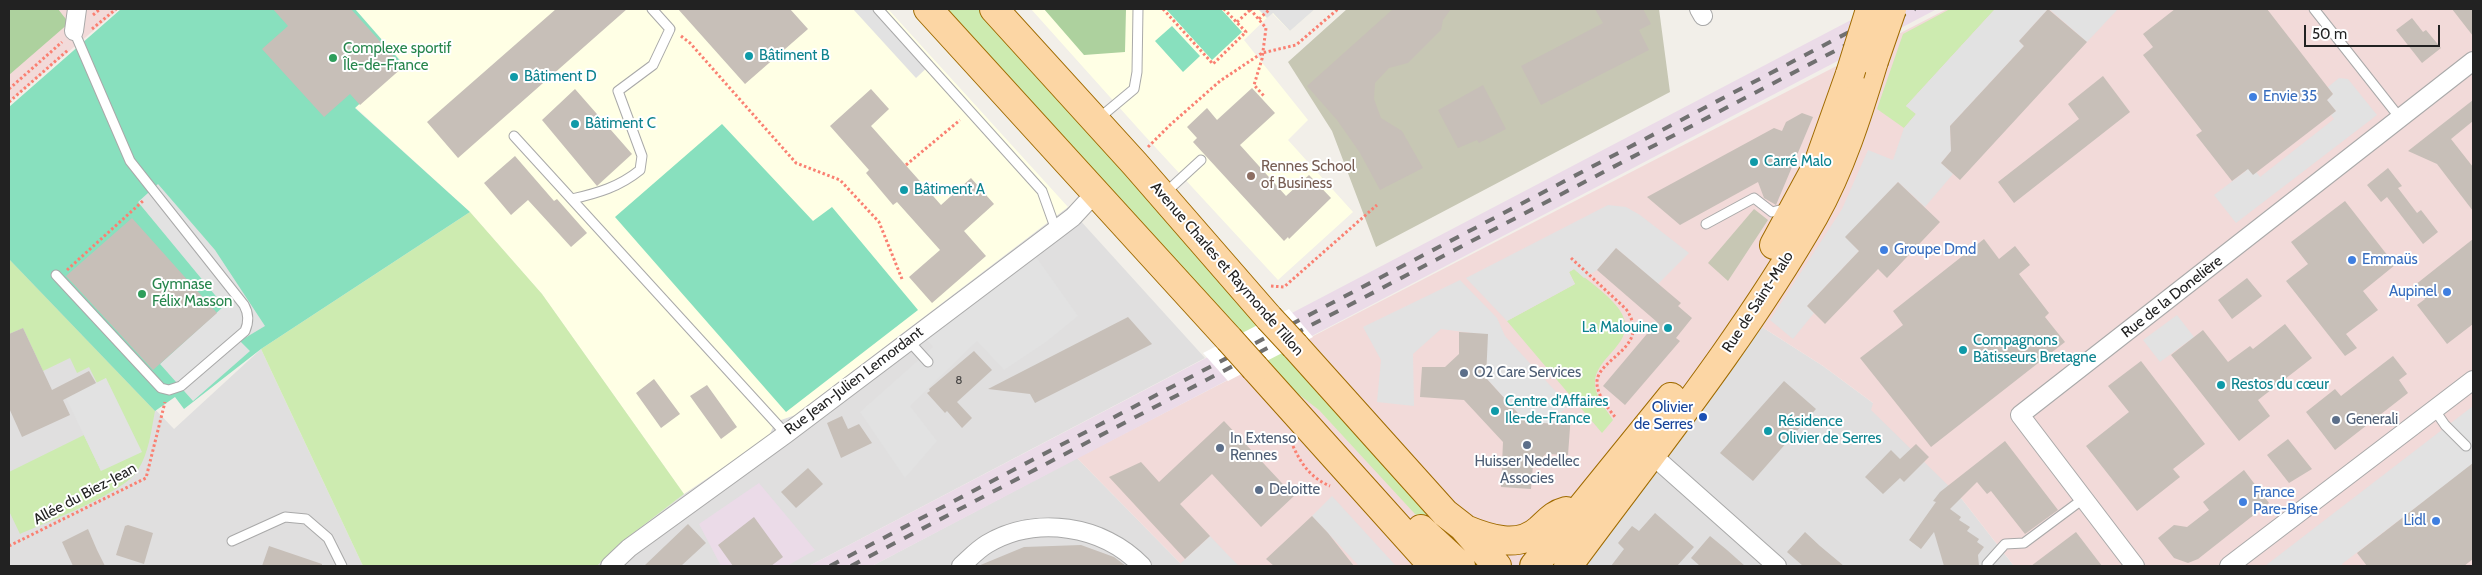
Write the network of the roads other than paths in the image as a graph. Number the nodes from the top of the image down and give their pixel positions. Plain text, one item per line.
1 (77, 9) edge
2 (652, 9) edge
3 (878, 9) edge
4 (928, 9) edge
5 (994, 9) edge
6 (1138, 9) edge
7 (2314, 9) edge
8 (1876, 10) edge
9 (76, 36) joint
10 (2473, 61) edge
11 (2400, 118) junction
12 (1096, 121) junction
13 (514, 136) dead end
14 (1201, 160) dead end
15 (1096, 192) junction
16 (1162, 196) junction
17 (572, 199) junction
18 (1806, 211) junction
19 (1706, 224) dead end
20 (1056, 230) junction
21 (1772, 266) junction
22 (57, 276) road end
23 (913, 336) junction
24 (928, 362) dead end
25 (2473, 380) edge
26 (2434, 410) junction
27 (786, 434) junction
28 (2466, 446) dead end
29 (1651, 454) junction
30 (1347, 471) junction
31 (2083, 499) junction
32 (1579, 508) junction
33 (1463, 528) junction
34 (232, 541) dead end
35 (1987, 564) dead end
36 (342, 566) edge
37 (610, 566) edge
38 (961, 566) edge
39 (1142, 566) edge
40 (1433, 566) edge
41 (1461, 566) edge
42 (1497, 566) edge
43 (1534, 566) edge
44 (1568, 566) edge
45 (1778, 566) edge
46 (2135, 566) edge
47 (2229, 566) edge

1 - 9 street
2 - 17 lane
3 - 20 lane
4 - 15 main road
5 - 12 main road, Avenue Charles et Raymonde Tillon
6 - 12 lane
7 - 11 lane
8 - 18 main road, Rue de Saint-Malo, bridge
8 - 18 main road, Rue de Saint-Malo, bridge
9 - 22 lane
10 - 11 street, Rue de la Donelière
11 - 31 street, Rue de la Donelière
12 - 16 main road, Avenue Charles et Raymonde Tillon
13 - 17 lane
14 - 16 lane
15 - 20 street, Rue Jean-Julien Lemordant
15 - 30 main road, bridge
16 - 33 main road, Avenue Charles et Raymonde Tillon, bridge
17 - 27 lane
18 - 19 lane
18 - 21 main road, Rue de Saint-Malo
20 - 23 street, Rue Jean-Julien Lemordant
21 - 29 main road, Rue de Saint-Malo
21 - 32 main road, Rue de Saint-Malo
23 - 24 lane
23 - 27 street, Rue Jean-Julien Lemordant
25 - 26 street
26 - 28 lane
26 - 47 street
27 - 37 street, Rue Jean-Julien Lemordant
29 - 44 main road, Rue de Saint-Malo
29 - 45 street
30 - 40 main road
30 - 41 main road
31 - 35 lane
31 - 46 street, Rue de la Donelière
32 - 33 main road, Avenue Charles et Raymonde Tillon
32 - 43 main road, Rue de Saint-Malo
33 - 42 main road, Avenue Charles et Raymonde Tillon
34 - 36 lane
38 - 39 street

